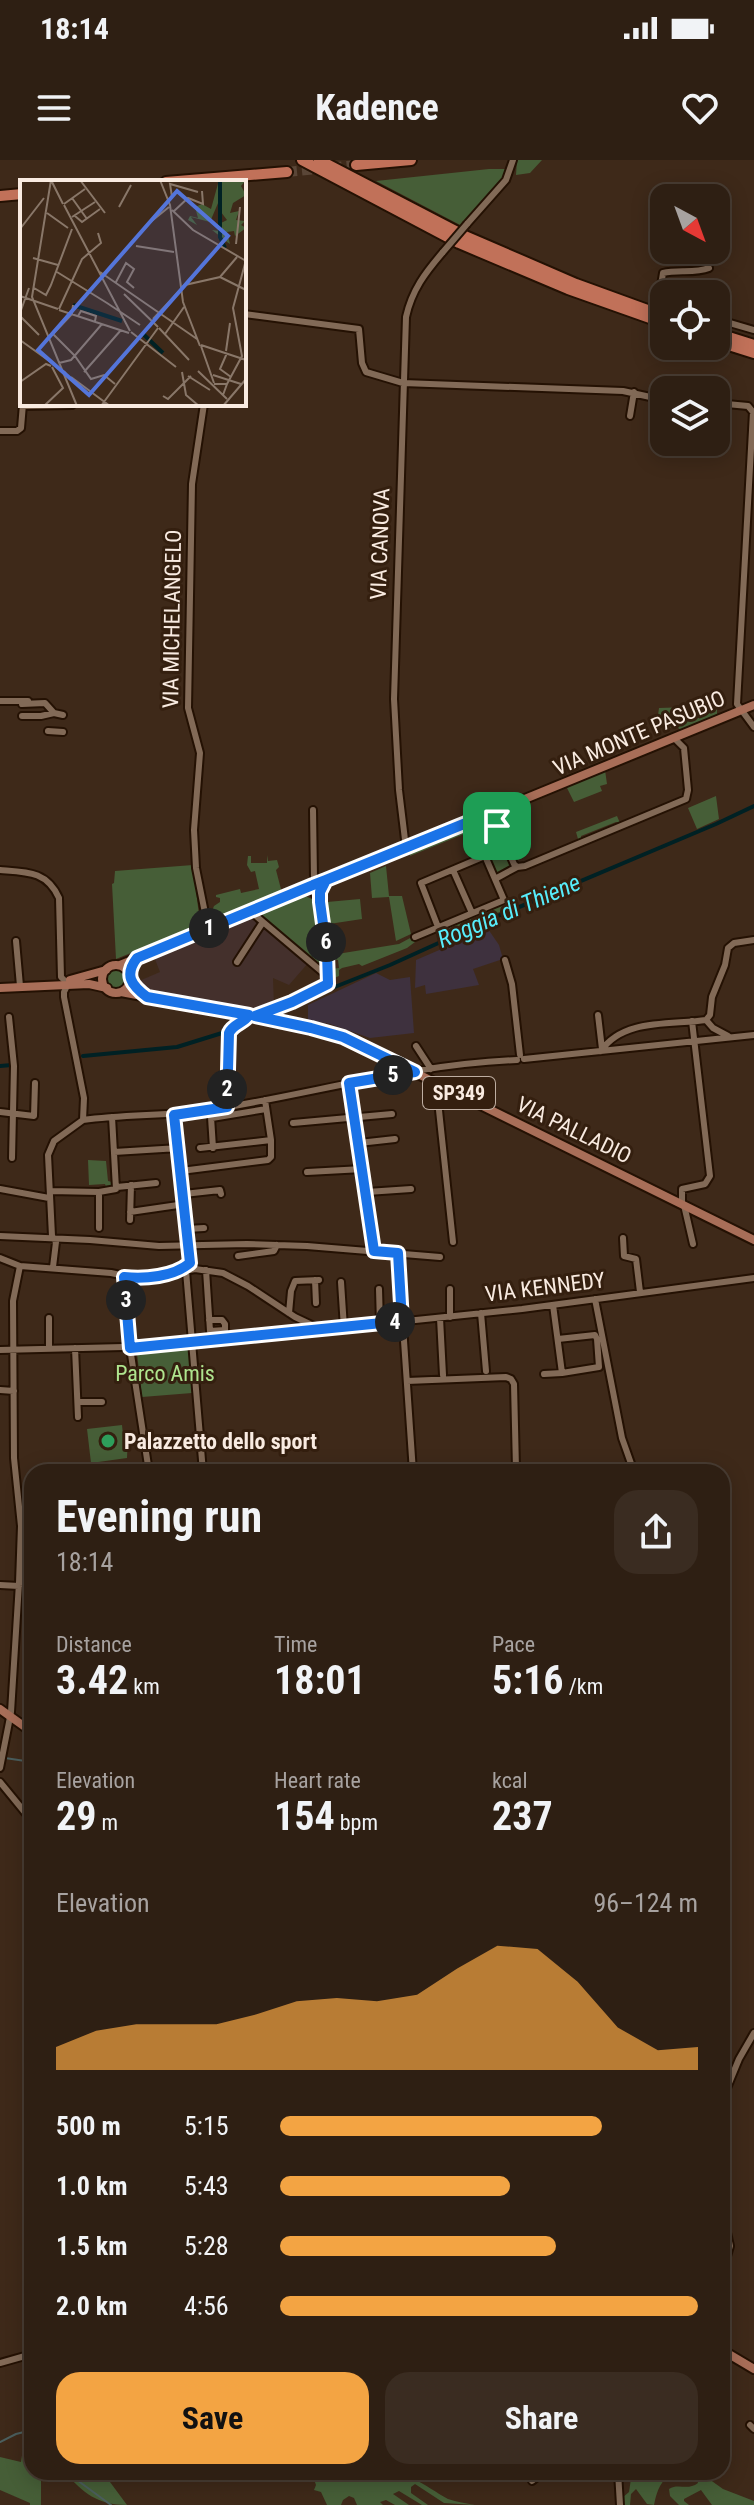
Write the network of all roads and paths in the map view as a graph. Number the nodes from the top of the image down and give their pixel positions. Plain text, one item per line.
1 (302, 160) edge
2 (319, 160) edge
3 (411, 160) edge
4 (513, 160) edge
5 (356, 165) dead end
6 (287, 172) tunnel mouth
7 (190, 180) edge
8 (20, 194) edge
9 (0, 196) edge
10 (709, 268) dead end
11 (662, 280) edge
12 (650, 311) edge
13 (246, 314) edge
14 (650, 318) edge
15 (730, 323) edge
16 (754, 330) edge
17 (730, 337) edge
18 (730, 345) edge
19 (754, 345) edge
20 (754, 353) edge
21 (403, 383) junction
22 (634, 392) junction
23 (650, 396) edge
24 (730, 404) edge
25 (23, 406) edge
26 (204, 406) edge
27 (630, 416) dead end
28 (0, 431) edge
29 (0, 701) edge
30 (32, 702) junction
31 (22, 704) dead end
32 (754, 705) edge
33 (740, 710) junction
34 (54, 713) junction
35 (63, 715) dead end
36 (22, 716) dead end
37 (754, 727) edge
38 (48, 731) dead end
39 (63, 732) dead end
40 (689, 733) junction
41 (675, 739) junction
42 (684, 748) junction
43 (313, 810) dead end
44 (498, 810) junction
45 (486, 815) junction
46 (495, 827) junction
47 (406, 848) junction
48 (485, 856) junction
49 (517, 867) junction
50 (0, 870) edge
51 (453, 870) junction
52 (495, 879) junction
53 (317, 894) junction
54 (250, 911) junction
55 (472, 913) junction
56 (263, 922) junction
57 (438, 927) junction
58 (208, 928) junction
59 (415, 937) dead end
60 (754, 940) edge
61 (16, 941) dead end
62 (137, 958) junction
63 (505, 960) dead end
64 (237, 962) dead end
65 (120, 965) junction
66 (106, 970) junction
67 (327, 976) junction
68 (130, 978) junction
69 (90, 979) junction
70 (65, 984) junction
71 (20, 986) junction
72 (0, 988) edge
73 (107, 988) junction
74 (121, 992) junction
75 (147, 997) junction
76 (598, 1015) dead end
77 (252, 1016) junction
78 (9, 1017) dead end
79 (706, 1020) junction
80 (692, 1021) junction
81 (754, 1035) edge
82 (730, 1037) junction
83 (11, 1039) junction
84 (0, 1040) edge
85 (693, 1042) junction
86 (416, 1046) dead end
87 (602, 1050) junction
88 (520, 1058) junction
89 (431, 1069) junction
90 (415, 1072) junction
91 (436, 1082) junction
92 (35, 1083) dead end
93 (349, 1083) junction
94 (265, 1100) junction
95 (227, 1107) junction
96 (266, 1109) junction
97 (0, 1112) edge
98 (12, 1112) junction
99 (211, 1114) junction
100 (392, 1114) dead end
101 (174, 1115) junction
102 (112, 1117) junction
103 (355, 1118) junction
104 (83, 1120) junction
105 (293, 1123) dead end
106 (395, 1139) dead end
107 (271, 1140) junction
108 (359, 1143) junction
109 (179, 1148) junction
110 (200, 1148) dead end
111 (213, 1148) junction
112 (114, 1152) junction
113 (12, 1158) dead end
114 (363, 1169) junction
115 (181, 1171) junction
116 (307, 1172) dead end
117 (156, 1183) dead end
118 (131, 1185) junction
119 (117, 1187) junction
120 (0, 1189) edge
121 (411, 1189) dead end
122 (99, 1192) junction
123 (367, 1192) junction
124 (50, 1194) junction
125 (184, 1194) junction
126 (221, 1194) dead end
127 (185, 1204) junction
128 (683, 1204) junction
129 (99, 1228) dead end
130 (204, 1228) dead end
131 (187, 1229) junction
132 (0, 1236) edge
133 (623, 1238) dead end
134 (54, 1239) junction
135 (754, 1240) edge
136 (453, 1242) dead end
137 (693, 1244) dead end
138 (277, 1245) junction
139 (188, 1246) junction
140 (374, 1251) junction
141 (398, 1253) junction
142 (238, 1256) dead end
143 (440, 1257) dead end
144 (0, 1258) edge
145 (20, 1266) junction
146 (192, 1266) junction
147 (53, 1267) junction
148 (206, 1270) junction
149 (177, 1271) junction
150 (186, 1271) junction
151 (124, 1277) junction
152 (754, 1278) edge
153 (341, 1282) dead end
154 (379, 1289) dead end
155 (450, 1289) dead end
156 (640, 1292) junction
157 (595, 1299) junction
158 (316, 1303) dead end
159 (553, 1305) junction
160 (481, 1313) junction
161 (292, 1315) junction
162 (450, 1317) junction
163 (49, 1318) dead end
164 (440, 1318) junction
165 (209, 1320) junction
166 (402, 1321) junction
167 (380, 1324) junction
168 (313, 1328) junction
169 (342, 1328) junction
170 (302, 1329) junction
171 (225, 1330) junction
172 (225, 1339) junction
173 (558, 1339) junction
174 (191, 1343) junction
175 (14, 1348) junction
176 (49, 1348) junction
177 (75, 1348) junction
178 (130, 1348) junction
179 (0, 1350) edge
180 (486, 1371) dead end
181 (562, 1373) junction
182 (544, 1374) dead end
183 (443, 1375) dead end
184 (407, 1381) junction
185 (0, 1390) edge
186 (14, 1391) junction
187 (78, 1402) junction
188 (102, 1402) dead end
189 (78, 1417) dead end
190 (148, 1464) edge
191 (202, 1464) edge
192 (412, 1464) edge
193 (515, 1464) edge
194 (631, 1464) edge
195 (24, 1584) edge
196 (0, 1585) edge
197 (19, 1585) junction
198 (0, 1709) edge
199 (9, 1717) junction
200 (24, 1727) edge
201 (0, 1768) edge
202 (0, 1782) edge
203 (24, 1811) edge
204 (754, 2033) edge
205 (730, 2081) edge
206 (730, 2355) edge
207 (24, 2356) edge
208 (0, 2363) edge
209 (754, 2369) edge
210 (618, 2480) edge
211 (620, 2505) edge

1 - 14 highway
2 - 12 highway
3 - 5 highway
4 - 21 street, VIA CANOVA, bridge
6 - 7 highway
8 - 9 highway
10 - 11 street
13 - 21 street
15 - 16 street
17 - 19 highway
18 - 20 highway
21 - 22 street
21 - 47 street, VIA CANOVA
22 - 23 street
22 - 27 street
24 - 33 street
25 - 28 street
26 - 58 street, VIA MICHELANGELO
29 - 30 street
30 - 31 street
30 - 34 street
32 - 33 main road, VIA MONTE PASUBIO
33 - 37 street
33 - 40 main road, VIA MONTE PASUBIO
34 - 35 street
34 - 36 street
38 - 39 street
40 - 41 main road, VIA MONTE PASUBIO
40 - 42 street
41 - 42 street
41 - 44 main road, VIA MONTE PASUBIO
42 - 49 street
43 - 53 street
44 - 45 main road, VIA MONTE PASUBIO
44 - 46 street
45 - 46 street
45 - 47 main road, VIA MONTE PASUBIO
46 - 48 street
46 - 49 street
47 - 53 main road, VIA MONTE PASUBIO
48 - 51 street
48 - 52 street
49 - 52 street
50 - 70 street
51 - 55 street
51 - 57 street
52 - 55 street
53 - 54 main road, VIA MONTE PASUBIO
53 - 67 street
54 - 56 street
54 - 58 main road, VIA MONTE PASUBIO
55 - 57 street
56 - 64 street
56 - 67 street
57 - 59 street
58 - 62 main road, VIA MONTE PASUBIO
60 - 79 street
61 - 71 street
62 - 65 main road, VIA MONTE PASUBIO
62 - 68 main road
63 - 88 street
65 - 66 main road
65 - 68 main road
66 - 69 main road
66 - 73 main road
67 - 77 street
68 - 74 main road
68 - 75 main road
69 - 70 main road
69 - 73 main road, SP349
70 - 71 main road
70 - 104 street
71 - 72 main road
73 - 74 main road, SP349
74 - 75 main road, SP349
75 - 77 main road, VIA PALLADIO / SP349
76 - 87 street
77 - 90 main road, VIA PALLADIO / SP349
77 - 95 street
78 - 83 street
79 - 80 street
79 - 82 street
80 - 85 street
80 - 87 street
81 - 82 street
82 - 85 street
83 - 84 street
83 - 98 street
85 - 87 street
85 - 128 street
86 - 89 street
87 - 88 street
88 - 89 street
89 - 90 street
90 - 91 main road, VIA PALLADIO / SP349
90 - 93 street
91 - 128 main road, VIA PALLADIO / SP349
91 - 136 street
92 - 98 street
93 - 94 street
93 - 103 street
94 - 95 street
94 - 96 street
95 - 99 street
96 - 99 street
96 - 107 street
97 - 98 street
98 - 113 street
99 - 101 street
99 - 111 street
100 - 103 street
101 - 102 street
101 - 109 street
102 - 104 street
102 - 112 street
103 - 105 street
103 - 108 street
104 - 124 street
106 - 108 street
107 - 111 street
107 - 115 street
108 - 114 street
109 - 112 street
109 - 115 street
110 - 111 street
112 - 119 street
114 - 116 street
114 - 123 street
115 - 125 street
117 - 118 street
118 - 119 street
118 - 127 street
119 - 122 street
120 - 124 street
121 - 123 street
122 - 124 street
122 - 129 street
123 - 140 street
124 - 134 street
125 - 126 street
125 - 127 street
127 - 131 street
128 - 135 main road, VIA PALLADIO / SP349
128 - 137 street
130 - 131 street
131 - 139 street
132 - 134 street
133 - 156 street
134 - 139 street
134 - 147 street
138 - 139 street
138 - 140 street
138 - 142 street
139 - 146 street
140 - 141 street
141 - 143 street
141 - 166 street
144 - 145 street
145 - 147 street
145 - 175 street
146 - 148 street
146 - 149 street
146 - 150 street
147 - 151 street
148 - 161 street
148 - 165 street
149 - 150 street
149 - 151 street
150 - 174 street
151 - 178 street
152 - 156 street, VIA KENNEDY
153 - 169 street
154 - 167 street
155 - 162 street
156 - 157 street, VIA KENNEDY
157 - 159 street, VIA KENNEDY
157 - 194 street
158 - 161 street
159 - 160 street, VIA KENNEDY
159 - 173 street
160 - 162 street, VIA KENNEDY
160 - 180 street
161 - 168 street
161 - 170 street
162 - 164 street, VIA KENNEDY
163 - 176 street
164 - 166 street, VIA KENNEDY
164 - 183 street
165 - 171 street
165 - 171 street
166 - 167 street, VIA KENNEDY
166 - 184 street
167 - 169 street, VIA KENNEDY
168 - 169 street, VIA KENNEDY
168 - 170 street, VIA KENNEDY
170 - 172 street, VIA KENNEDY
171 - 172 street
172 - 174 street, VIA KENNEDY
173 - 181 street
173 - 181 street
174 - 178 street, VIA KENNEDY
174 - 191 street
175 - 176 street, VIA KENNEDY
175 - 179 street, VIA KENNEDY
175 - 186 street
176 - 177 street, VIA KENNEDY
177 - 178 street, VIA KENNEDY
177 - 187 street
178 - 190 street
181 - 182 street
184 - 192 street
184 - 193 street
185 - 186 street
186 - 197 street
187 - 188 street
187 - 189 street
195 - 197 street
196 - 197 street
197 - 199 street
198 - 199 main road
199 - 200 main road
199 - 201 street
202 - 203 street
204 - 205 street
206 - 209 main road
207 - 208 street
210 - 211 street

